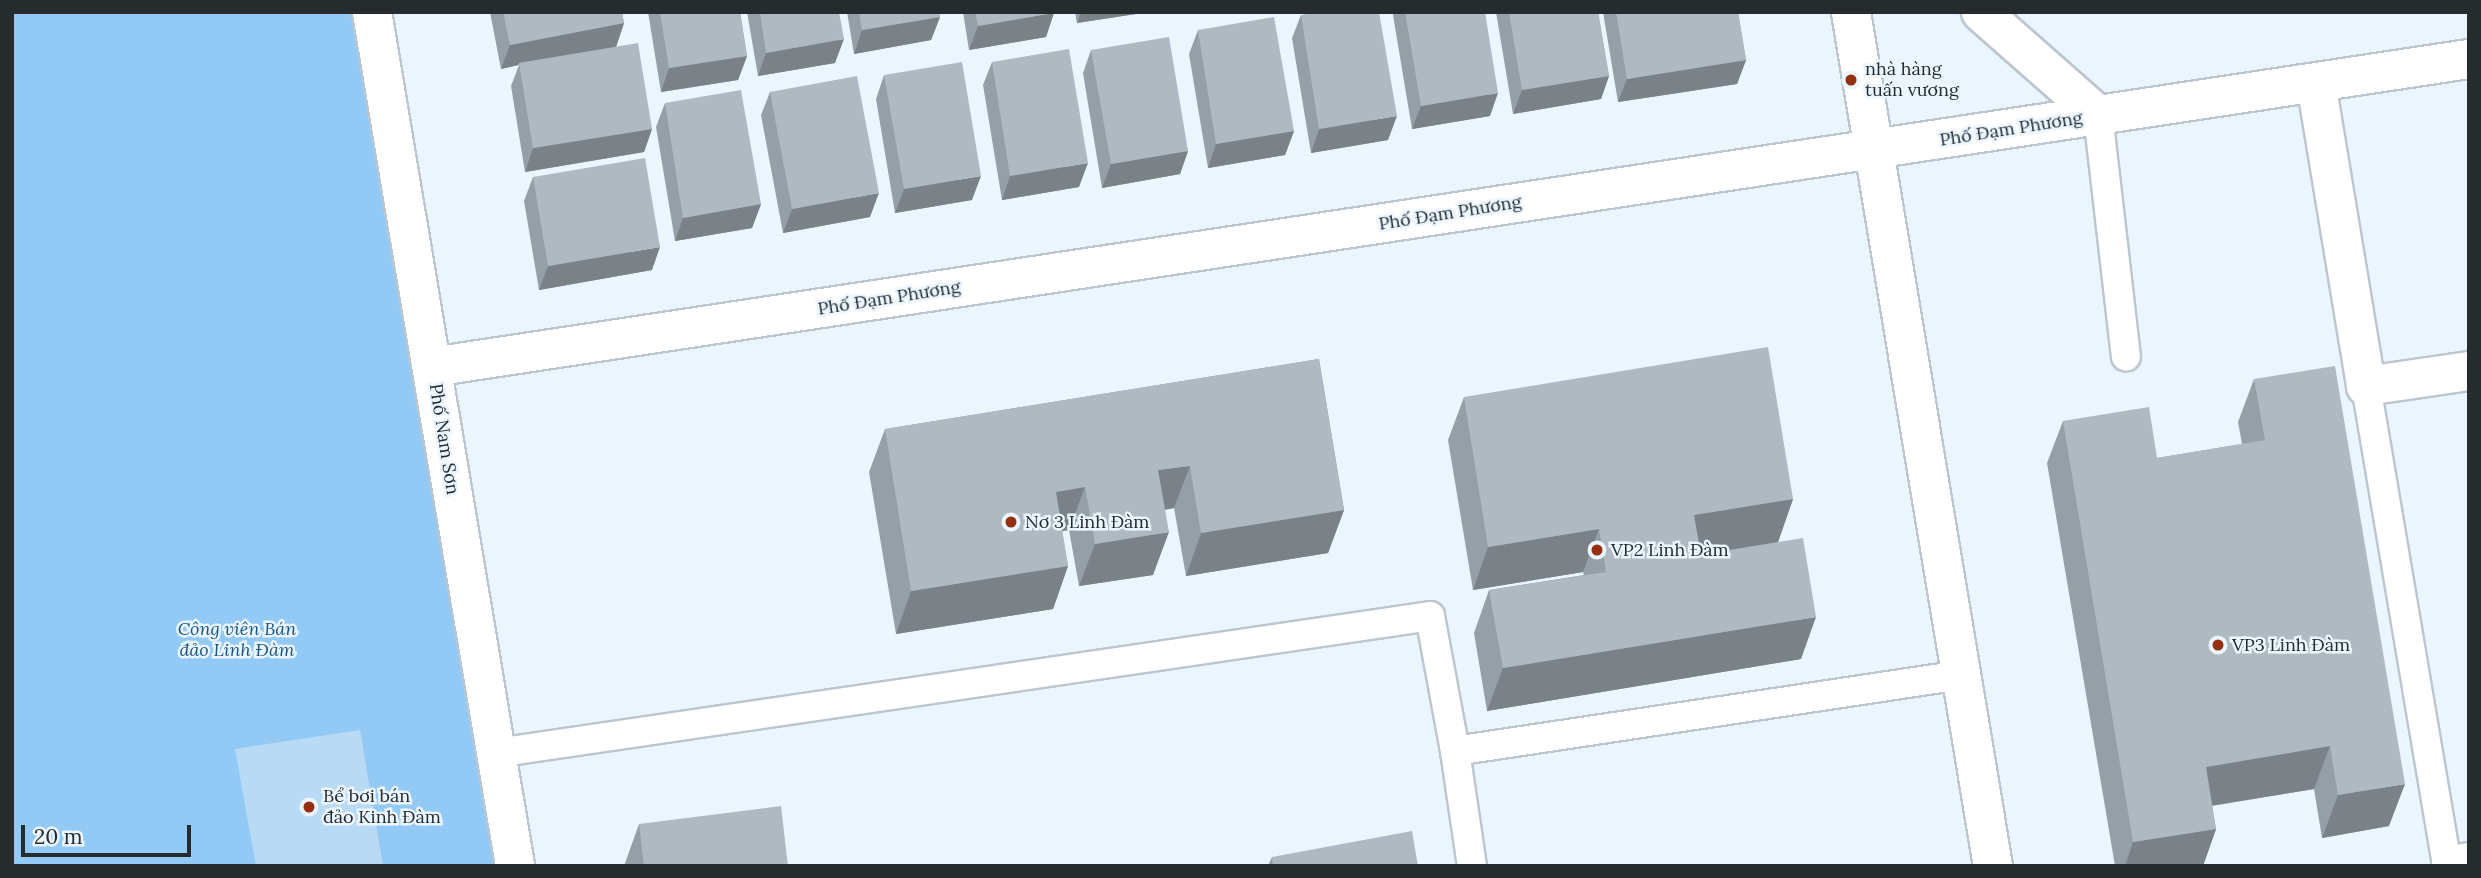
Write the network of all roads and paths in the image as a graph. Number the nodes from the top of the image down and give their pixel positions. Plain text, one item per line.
1 (372, 12) edge
2 (1851, 12) edge
3 (1981, 12) edge
4 (2469, 60) edge
5 (2316, 83) junction
6 (2098, 115) junction
7 (1874, 149) junction
8 (2126, 356) dead end
9 (432, 367) junction
10 (2469, 371) edge
11 (2366, 386) junction
12 (1961, 675) junction
13 (1455, 751) junction
14 (496, 753) junction
15 (2469, 857) edge
16 (514, 866) edge
17 (1472, 866) edge
18 (1993, 866) edge

1 - 9 street, Phố Nam Sơn
2 - 7 street
3 - 6 street
4 - 5 street, Phố Đạm Phương
5 - 6 street, Phố Đạm Phương
5 - 11 street
6 - 7 street, Phố Đạm Phương
6 - 8 lane
7 - 9 street, Phố Đạm Phương
7 - 12 street
9 - 14 street, Phố Nam Sơn
10 - 11 street
11 - 15 lane
12 - 13 lane
12 - 18 street
13 - 14 lane
13 - 17 lane
14 - 16 street, Phố Nam Sơn

